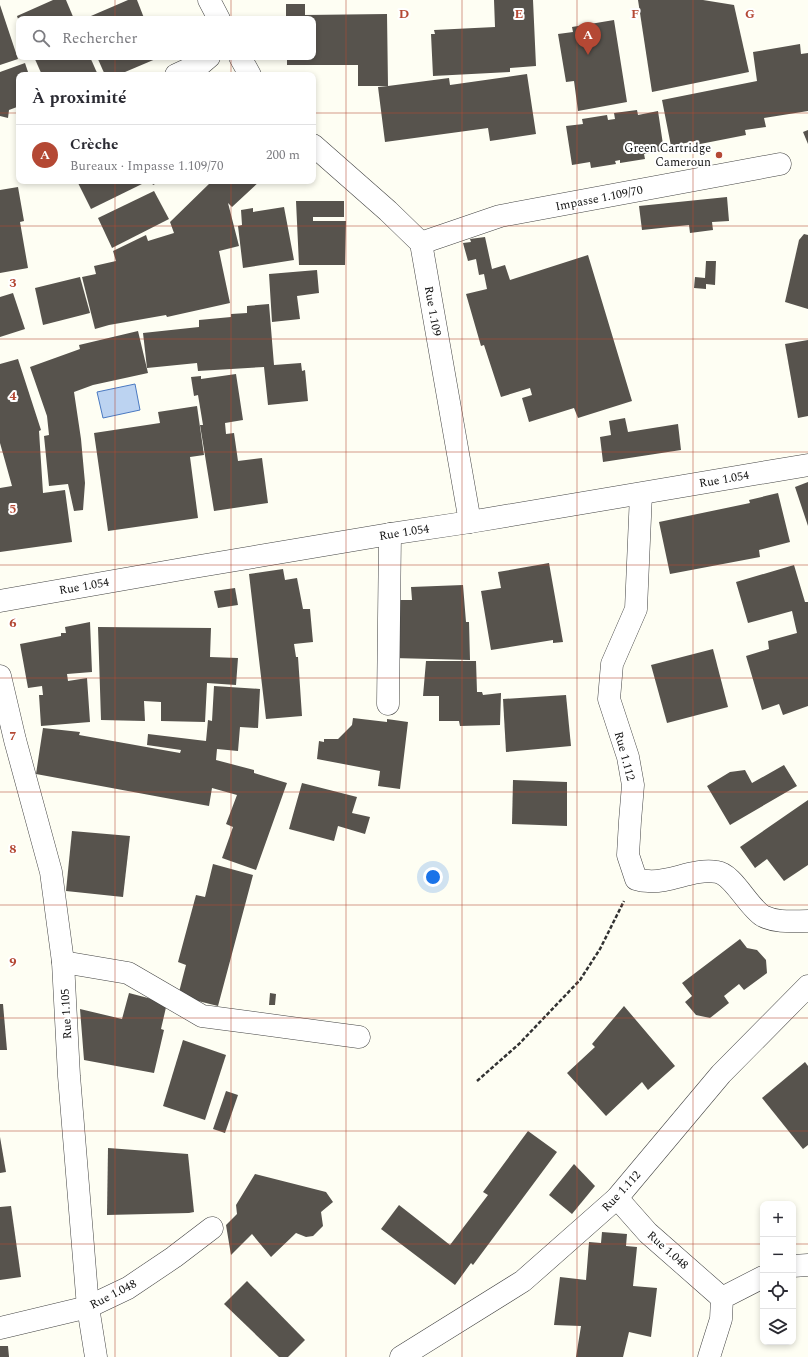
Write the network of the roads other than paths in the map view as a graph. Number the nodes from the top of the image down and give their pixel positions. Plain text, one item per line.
1 (209, 0) edge
2 (217, 16) edge
3 (206, 60) edge
4 (242, 60) edge
5 (182, 72) edge
6 (248, 72) edge
7 (316, 148) edge
8 (780, 164) dead end
9 (421, 243) junction
10 (808, 465) edge
11 (641, 494) junction
12 (470, 522) junction
13 (390, 534) junction
14 (0, 601) edge
15 (0, 676) edge
16 (388, 704) dead end
17 (808, 921) edge
18 (63, 962) junction
19 (808, 986) edge
20 (359, 1037) dead end
21 (617, 1198) junction
22 (212, 1228) dead end
23 (808, 1265) edge
24 (796, 1266) edge
25 (760, 1279) edge
26 (722, 1298) junction
27 (88, 1307) junction
28 (0, 1328) edge
29 (96, 1357) edge
30 (401, 1357) edge
31 (709, 1357) edge

1 - 2 street
3 - 5 street
4 - 6 street
7 - 9 street
8 - 9 street, Impasse 1.109/70
9 - 12 street, Rue 1.109
10 - 11 street, Rue 1.054
11 - 12 street, Rue 1.054
11 - 17 street, Rue 1.112
12 - 13 street, Rue 1.054
13 - 14 street, Rue 1.054
13 - 16 street
15 - 18 street, Rue 1.105
18 - 20 street
18 - 27 street, Rue 1.105
19 - 21 street, Rue 1.112
21 - 26 street, Rue 1.048
21 - 30 street, Rue 1.112
22 - 27 street, Rue 1.048
23 - 24 street
25 - 26 street
26 - 31 street
27 - 28 street, Rue 1.048
27 - 29 street, Rue 1.105

